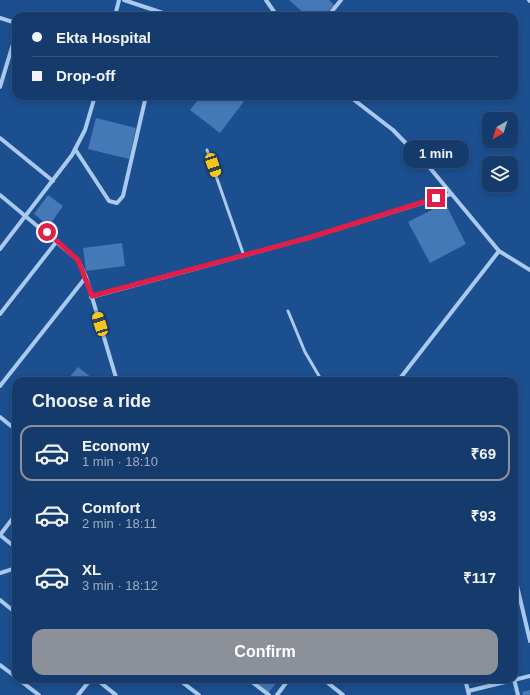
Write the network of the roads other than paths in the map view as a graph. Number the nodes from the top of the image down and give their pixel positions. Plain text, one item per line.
1 (119, 0) edge
2 (124, 0) edge
3 (266, 0) edge
4 (341, 0) edge
5 (116, 12) edge
6 (160, 12) edge
7 (274, 12) edge
8 (331, 12) edge
9 (0, 18) edge
10 (12, 22) edge
11 (12, 47) edge
12 (0, 87) edge
13 (94, 100) edge
14 (145, 100) edge
15 (354, 100) edge
16 (0, 138) edge
17 (75, 149) junction
18 (207, 150) dead end
19 (53, 181) junction
20 (450, 194) junction
21 (0, 195) edge
22 (26, 215) junction
23 (57, 241) junction
24 (0, 249) edge
25 (499, 251) junction
26 (244, 256) junction
27 (530, 270) edge
28 (86, 277) junction
29 (92, 296) junction
30 (288, 311) dead end
31 (0, 314) edge
32 (116, 377) edge
33 (320, 377) edge
34 (401, 377) edge
35 (0, 386) edge
36 (0, 416) edge
37 (12, 426) edge
38 (12, 519) edge
39 (0, 535) edge
40 (12, 545) edge
41 (12, 569) edge
42 (0, 573) edge
43 (518, 590) edge
44 (0, 600) edge
45 (12, 610) edge
46 (530, 641) edge
47 (0, 665) edge
48 (12, 674) edge
49 (530, 676) edge
50 (518, 679) edge
51 (23, 683) edge
52 (88, 683) edge
53 (101, 683) edge
54 (183, 683) edge
55 (253, 683) edge
56 (286, 683) edge
57 (328, 683) edge
58 (466, 683) edge
59 (503, 683) edge
60 (515, 683) edge
61 (468, 693) edge
62 (39, 695) edge
63 (78, 695) edge
64 (116, 695) edge
65 (199, 695) edge
66 (268, 695) edge
67 (277, 695) edge
68 (343, 695) edge
69 (518, 695) edge

1 - 5 street
2 - 6 street
3 - 7 street
4 - 8 street
9 - 10 street
11 - 12 street
13 - 17 street
14 - 17 street
15 - 20 street
16 - 19 street
17 - 19 street
18 - 26 lane
19 - 22 street
20 - 25 street
20 - 26 street
21 - 22 street
22 - 23 street
22 - 24 street
23 - 28 street
23 - 31 street
25 - 27 street
25 - 34 street
26 - 29 street
28 - 29 street
28 - 35 street
29 - 32 street
30 - 33 lane
36 - 37 street
38 - 39 street
39 - 40 street
41 - 42 street
43 - 46 street
44 - 45 street
47 - 48 street
49 - 50 street
51 - 62 street
52 - 63 street
53 - 64 street
54 - 65 street
55 - 66 street
56 - 67 street
57 - 68 street
58 - 61 street
59 - 61 street
60 - 69 street

